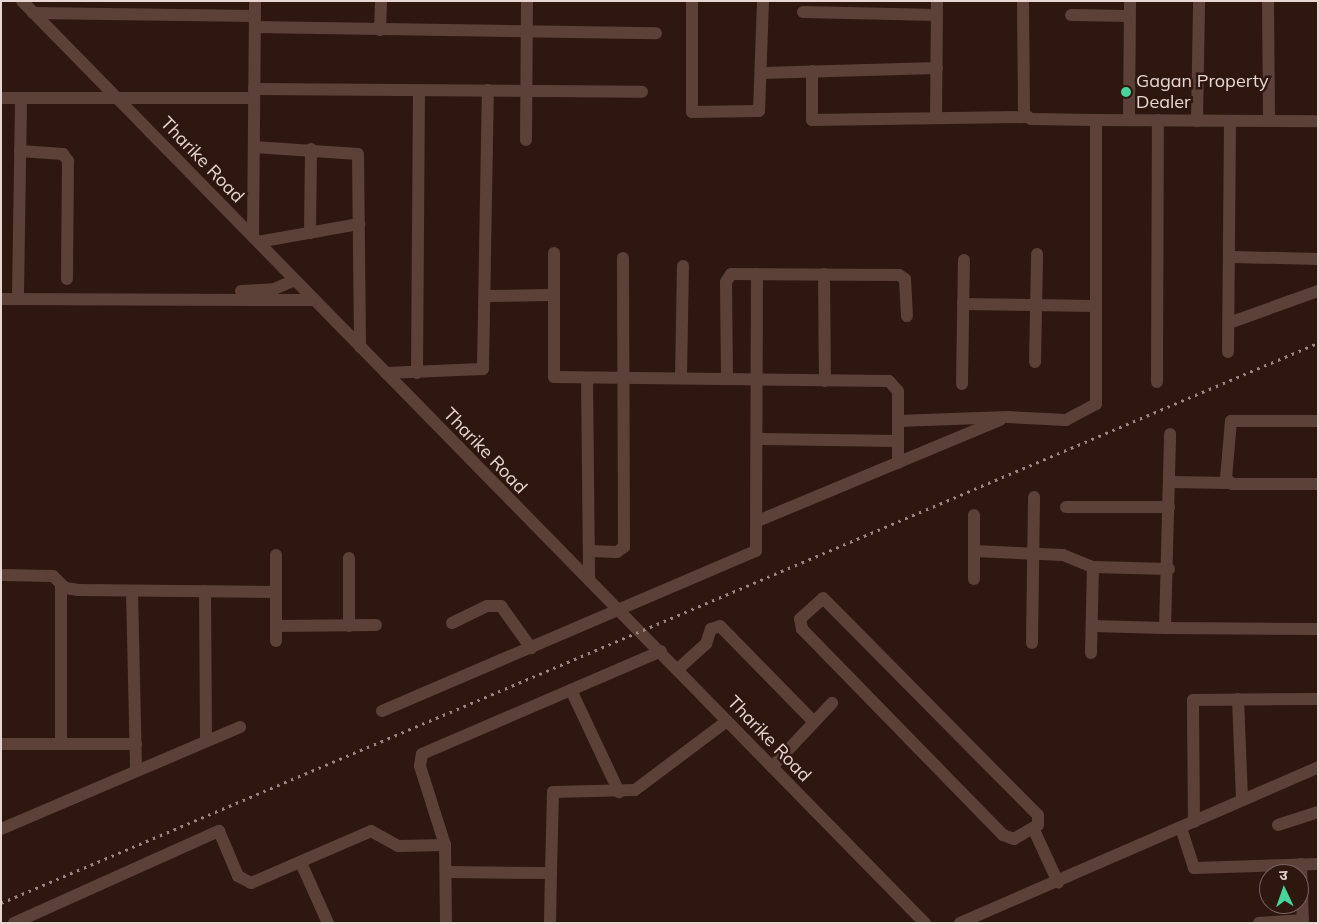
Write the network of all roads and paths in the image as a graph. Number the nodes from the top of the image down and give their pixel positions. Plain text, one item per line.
1 (22, 1) edge
2 (255, 1) edge
3 (381, 1) edge
4 (527, 1) edge
5 (692, 1) edge
6 (763, 1) edge
7 (937, 1) edge
8 (1023, 1) edge
9 (1130, 1) edge
10 (1199, 1) edge
11 (1268, 1) edge
12 (803, 12) dead end
13 (33, 13) junction
14 (937, 15) junction
15 (1071, 15) dead end
16 (1129, 16) junction
17 (255, 22) junction
18 (380, 30) junction
19 (527, 30) junction
20 (656, 33) dead end
21 (937, 68) junction
22 (812, 71) junction
23 (762, 73) junction
24 (488, 90) junction
25 (527, 90) junction
26 (419, 92) junction
27 (642, 92) dead end
28 (254, 93) junction
29 (1, 98) edge
30 (21, 98) junction
31 (118, 98) junction
32 (1026, 117) junction
33 (936, 118) junction
34 (1096, 120) junction
35 (1129, 120) junction
36 (1158, 120) junction
37 (1197, 121) junction
38 (1230, 121) junction
39 (1269, 121) junction
40 (1318, 121) edge
41 (526, 140) dead end
42 (254, 148) junction
43 (311, 149) junction
44 (20, 151) junction
45 (359, 224) junction
46 (310, 233) junction
47 (255, 240) junction
48 (554, 253) dead end
49 (1038, 254) dead end
50 (623, 258) dead end
51 (1232, 258) junction
52 (1318, 259) edge
53 (964, 260) dead end
54 (683, 266) dead end
55 (757, 274) junction
56 (824, 274) junction
57 (67, 279) dead end
58 (293, 281) junction
59 (1318, 290) edge
60 (1, 292) edge
61 (18, 293) junction
62 (487, 296) junction
63 (552, 296) junction
64 (1, 299) edge
65 (311, 300) junction
66 (963, 304) junction
67 (1037, 305) junction
68 (1096, 306) junction
69 (908, 316) dead end
70 (1229, 322) junction
71 (360, 346) junction
72 (1228, 352) dead end
73 (1035, 362) dead end
74 (386, 373) junction
75 (417, 373) junction
76 (626, 377) junction
77 (681, 378) junction
78 (587, 379) junction
79 (727, 379) junction
80 (758, 379) junction
81 (825, 381) junction
82 (1157, 382) dead end
83 (962, 384) dead end
84 (1008, 417) junction
85 (898, 421) junction
86 (1318, 421) edge
87 (1170, 434) dead end
88 (759, 440) junction
89 (898, 441) junction
90 (898, 463) junction
91 (1170, 482) junction
92 (1228, 483) junction
93 (1318, 484) edge
94 (1034, 497) dead end
95 (1066, 507) dead end
96 (1169, 507) junction
97 (974, 515) dead end
98 (760, 520) junction
99 (589, 551) junction
100 (974, 551) junction
101 (1033, 552) junction
102 (276, 555) dead end
103 (348, 558) dead end
104 (1093, 567) junction
105 (1168, 569) junction
106 (1, 574) edge
107 (974, 579) dead end
108 (588, 580) junction
109 (61, 585) junction
110 (132, 591) junction
111 (205, 591) junction
112 (276, 592) junction
113 (619, 611) junction
114 (452, 623) dead end
115 (376, 625) dead end
116 (276, 626) junction
117 (349, 626) junction
118 (1092, 626) junction
119 (1165, 628) junction
120 (1318, 629) edge
121 (276, 641) dead end
122 (1032, 643) dead end
123 (532, 648) junction
124 (661, 651) junction
125 (1091, 653) dead end
126 (678, 669) junction
127 (571, 690) junction
128 (1318, 698) edge
129 (1238, 699) junction
130 (832, 703) dead end
131 (382, 711) dead end
132 (727, 720) junction
133 (814, 722) junction
134 (240, 727) dead end
135 (206, 741) junction
136 (1, 744) edge
137 (61, 744) junction
138 (136, 744) junction
139 (772, 767) junction
140 (1318, 767) edge
141 (136, 771) junction
142 (619, 792) junction
143 (1242, 799) junction
144 (1318, 812) edge
145 (1194, 822) junction
146 (1278, 825) dead end
147 (1033, 828) junction
148 (1181, 828) junction
149 (1, 829) edge
150 (445, 844) junction
151 (300, 863) junction
152 (1259, 866) edge
153 (447, 872) junction
154 (551, 873) junction
155 (1058, 882) junction
156 (1303, 921) edge
157 (14, 923) edge
158 (328, 923) edge
159 (446, 923) edge
160 (550, 923) edge
161 (925, 923) edge
162 (960, 923) edge
163 (1259, 923) edge

1 - 13 street, Tharike Road
2 - 17 street
3 - 18 street
4 - 19 street
5 - 23 street
6 - 23 street
7 - 14 street
8 - 32 street
9 - 16 street
10 - 37 street
11 - 39 street
12 - 14 street
13 - 17 street
13 - 31 street, Tharike Road
14 - 21 street
15 - 16 street
16 - 35 street
17 - 18 street
17 - 28 street
18 - 19 street
19 - 20 street
19 - 25 street
21 - 22 street
21 - 33 street
22 - 23 street
22 - 33 street
24 - 25 street
24 - 26 street
24 - 62 street
25 - 27 street
25 - 41 street
26 - 28 street
26 - 75 street
28 - 31 street
28 - 42 street
29 - 30 street
30 - 31 street
30 - 44 street
31 - 47 street, Tharike Road
32 - 33 street
32 - 34 street
34 - 35 street
34 - 68 street
35 - 36 street
36 - 37 street
36 - 82 street
37 - 38 street
38 - 39 street
38 - 51 street
39 - 40 street
42 - 43 street
42 - 47 street
43 - 45 street
43 - 46 street
44 - 57 street
44 - 61 street
45 - 46 street
45 - 71 street
46 - 47 street
47 - 58 street, Tharike Road
48 - 63 street
49 - 67 street
50 - 76 street
51 - 52 street
51 - 70 street
53 - 66 street
54 - 77 street
55 - 56 street
55 - 79 street
55 - 80 street
56 - 69 street
56 - 81 street
58 - 61 street
58 - 65 street, Tharike Road
59 - 70 street
60 - 61 street
62 - 63 street
62 - 75 street
63 - 78 street
64 - 65 street
65 - 71 street, Tharike Road
66 - 67 street
66 - 83 street
67 - 68 street
67 - 73 street
68 - 84 street
70 - 72 street
71 - 74 street, Tharike Road
74 - 75 street
74 - 108 street, Tharike Road
76 - 77 street
76 - 78 street
76 - 99 street
77 - 79 street
78 - 99 street
79 - 80 street
80 - 81 street
80 - 88 street
81 - 85 street
84 - 85 street
84 - 90 street
85 - 89 street
86 - 92 street
87 - 91 street
88 - 89 street
88 - 98 street
89 - 90 street
90 - 98 street
91 - 92 street
91 - 96 street
92 - 93 street
94 - 101 street
95 - 96 street
96 - 105 street
97 - 100 street
98 - 113 street
99 - 108 street
100 - 101 street
100 - 107 street
101 - 104 street
101 - 122 street
102 - 112 street
103 - 117 street
104 - 105 street
104 - 118 street
105 - 119 street
106 - 109 street
108 - 113 street, Tharike Road
109 - 110 street
109 - 137 street
110 - 111 street
110 - 138 street
111 - 112 street
111 - 135 street
112 - 116 street
113 - 123 street
113 - 124 street, Tharike Road
114 - 123 street
115 - 117 street
116 - 117 street
116 - 121 street
118 - 119 street
118 - 125 street
119 - 120 street
123 - 131 street
124 - 126 street, Tharike Road
124 - 127 street
126 - 132 street, Tharike Road
126 - 133 street
127 - 142 street
127 - 150 street
128 - 129 street
129 - 143 street
129 - 145 street
130 - 133 street
132 - 139 street, Tharike Road
132 - 142 street
133 - 139 street
134 - 135 street
135 - 141 street
136 - 137 street
137 - 138 street
138 - 141 street
139 - 161 street, Tharike Road
140 - 143 street
141 - 149 street
142 - 154 street
143 - 145 street
144 - 146 street
145 - 148 street
147 - 147 street
147 - 155 street
148 - 152 street
148 - 155 street
150 - 151 street
150 - 153 street
151 - 157 street
151 - 158 street
153 - 154 street
153 - 159 street
154 - 160 street
155 - 162 street
156 - 163 street

